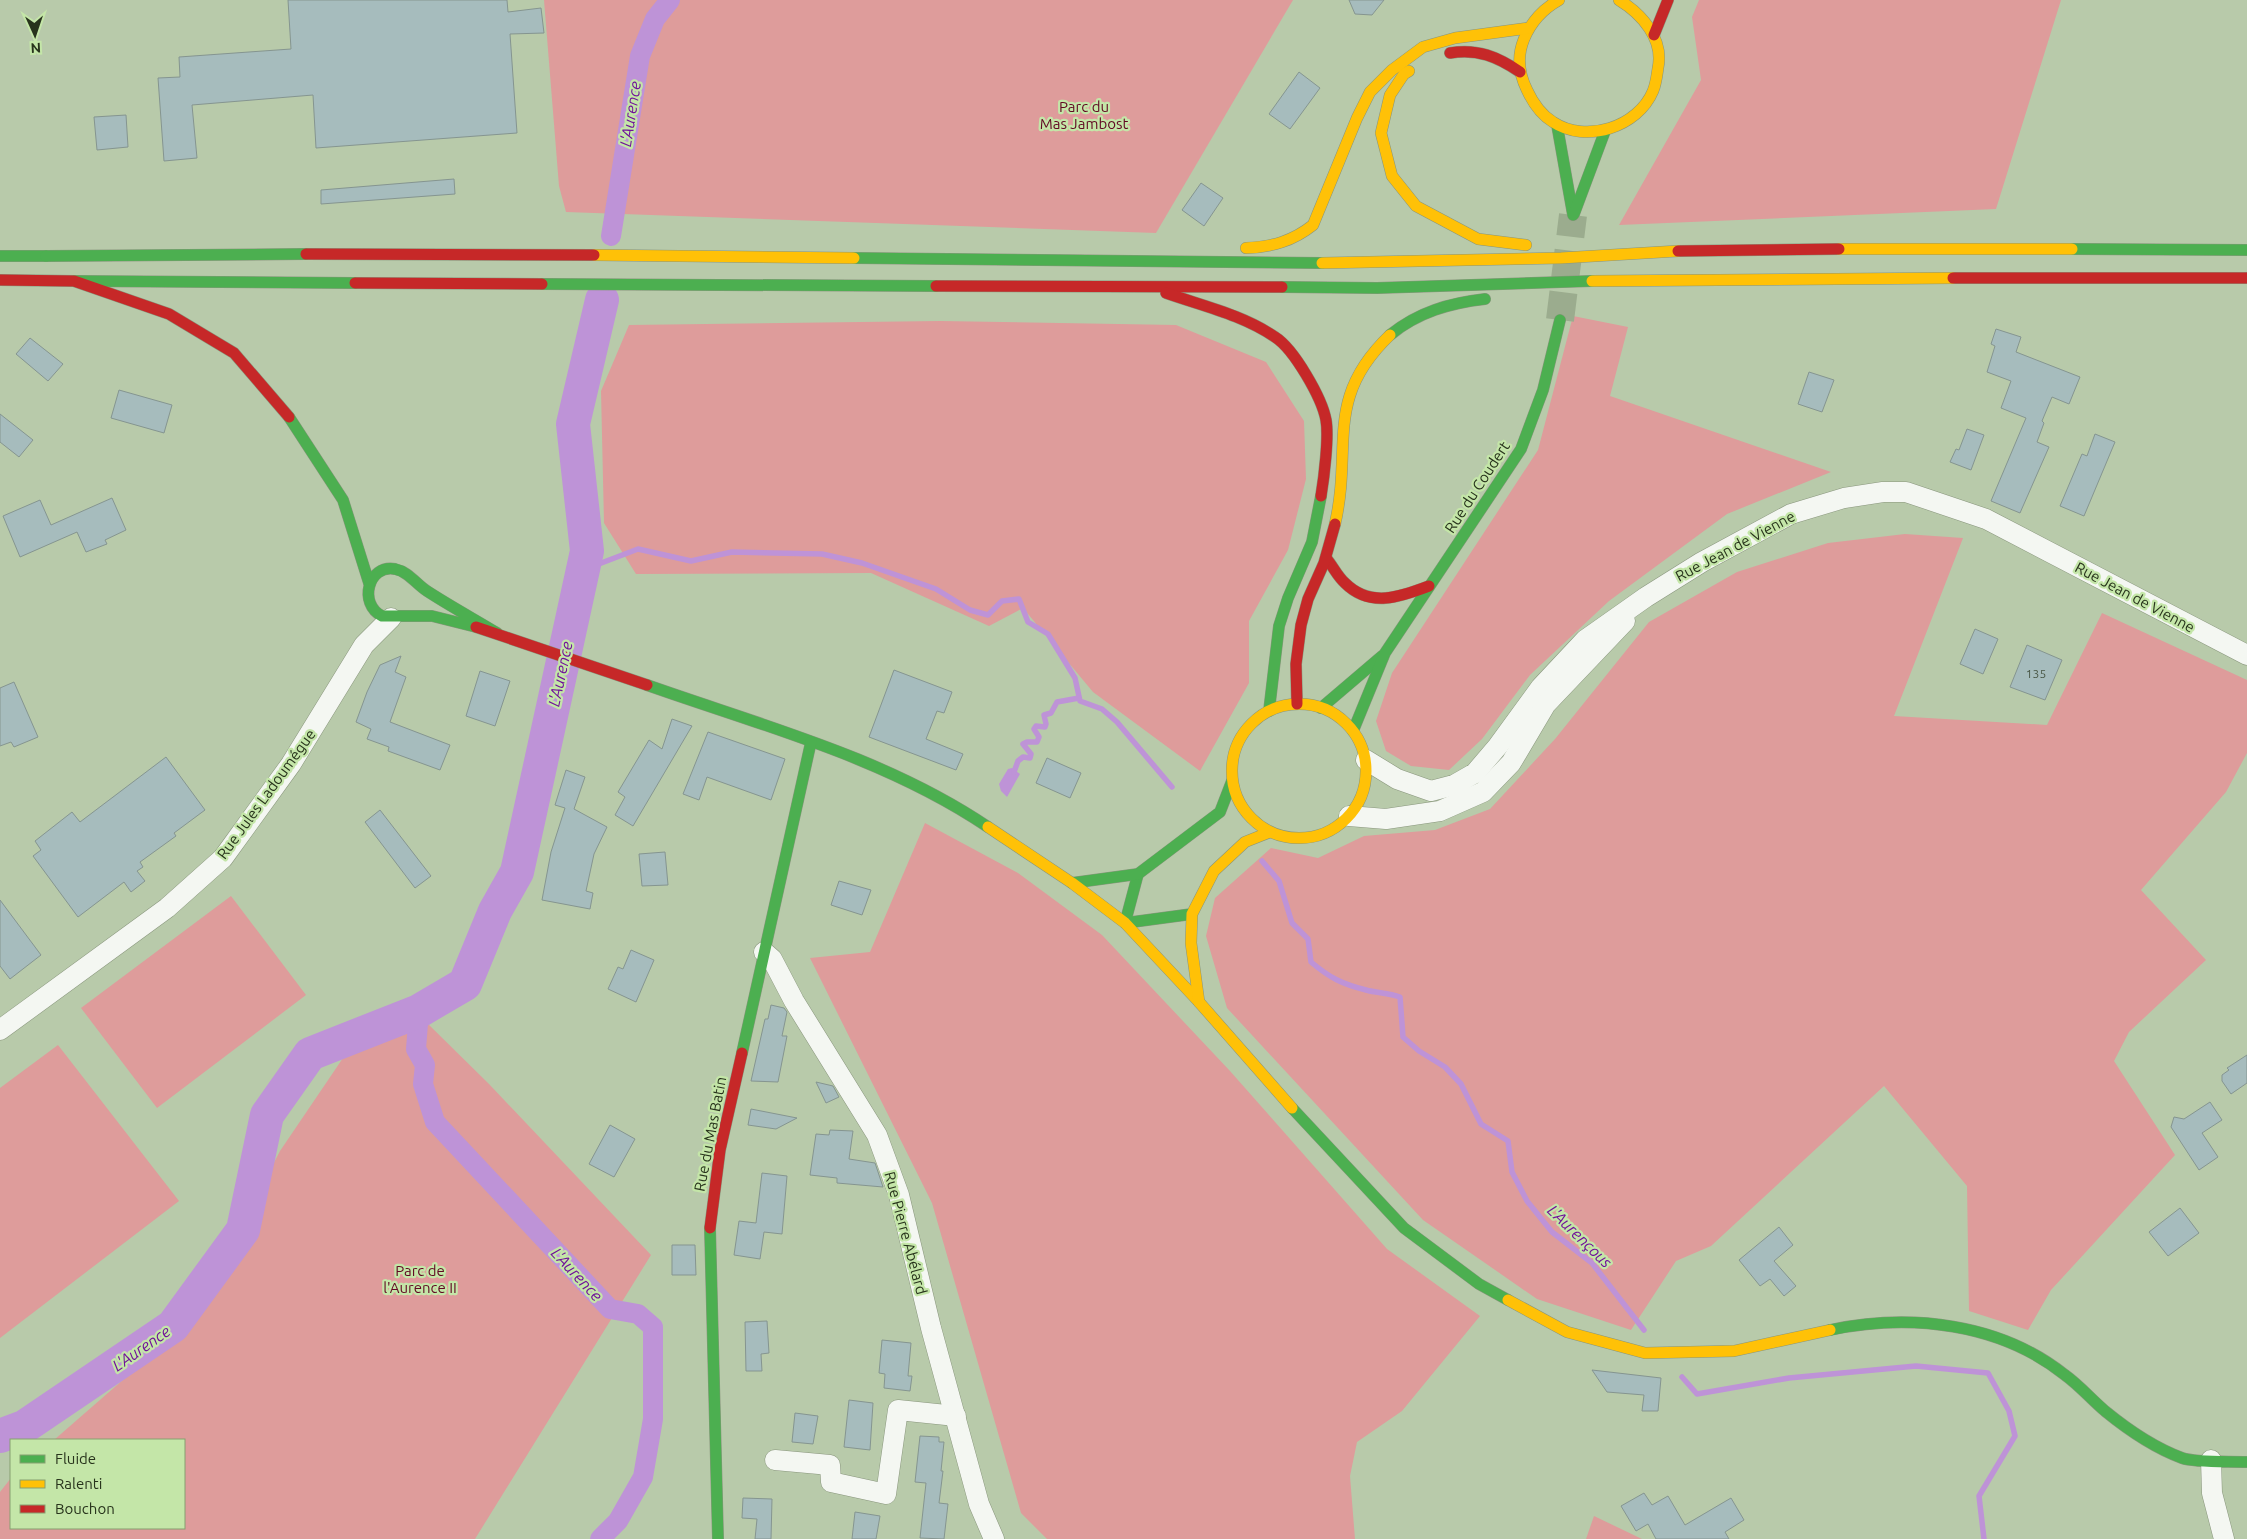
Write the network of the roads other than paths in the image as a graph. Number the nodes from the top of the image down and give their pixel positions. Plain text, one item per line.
1 (1559, 0) edge
2 (1619, 0) edge
3 (1668, 0) edge
4 (1529, 28) junction
5 (1654, 35) junction
6 (1439, 55) dead end
7 (1417, 66) dead end
8 (1520, 72) junction
9 (1557, 125) junction
10 (1605, 131) junction
11 (1230, 248) dead end
12 (1184, 249) dead end
13 (2247, 250) edge
14 (0, 256) edge
15 (1561, 258) junction
16 (1132, 261) junction
17 (2247, 278) edge
18 (1645, 279) junction
19 (0, 280) edge
20 (74, 282) junction
21 (1144, 286) junction
22 (1590, 294) dead end
23 (1499, 299) dead end
24 (1560, 320) tunnel mouth
25 (1326, 558) junction
26 (414, 582) junction
27 (369, 583) junction
28 (1429, 586) junction
29 (1646, 597) junction
30 (372, 607) junction
31 (398, 616) junction
32 (497, 633) junction
33 (364, 645) junction
34 (1385, 653) junction
35 (2247, 655) edge
36 (1298, 704) junction
37 (1321, 708) junction
38 (1269, 711) junction
39 (1354, 732) junction
40 (811, 742) junction
41 (1366, 760) junction
42 (1232, 781) junction
43 (1349, 816) junction
44 (1270, 832) junction
45 (1138, 874) junction
46 (1072, 883) junction
47 (1192, 914) junction
48 (1125, 923) junction
49 (764, 952) junction
50 (1199, 1002) junction
51 (0, 1030) edge
52 (956, 1416) junction
53 (776, 1460) dead end
54 (2211, 1460) junction
55 (2247, 1462) edge
56 (718, 1539) edge
57 (994, 1539) edge
58 (2224, 1539) edge

1 - 4 main road
2 - 5 main road
3 - 5 main road
4 - 8 main road
4 - 11 main road
5 - 10 main road
6 - 8 main road
7 - 15 main road
8 - 9 main road
9 - 10 main road
9 - 10 main road
12 - 16 main road
13 - 15 main road
14 - 16 main road
15 - 16 main road
17 - 18 main road
18 - 21 main road
18 - 22 main road
19 - 20 main road
20 - 21 main road
20 - 27 main road
21 - 38 main road
23 - 25 main road
24 - 28 main road, Rue du Coudert
25 - 28 main road
25 - 36 main road
26 - 27 main road
26 - 31 main road
26 - 32 main road
27 - 30 main road
28 - 34 main road, Rue du Coudert
29 - 35 street, Rue Jean de Vienne
29 - 41 street, Rue Jean de Vienne
29 - 43 street
30 - 31 main road
30 - 33 street, Rue Jules Ladoumégue
31 - 32 main road
31 - 33 street, Rue Jules Ladoumégue
32 - 40 main road
33 - 51 street, Rue Jules Ladoumégue
34 - 37 main road, Rue du Coudert
34 - 39 main road, Rue du Coudert
36 - 37 main road
36 - 38 main road
37 - 39 main road
38 - 42 main road
39 - 41 main road
40 - 46 main road
40 - 49 main road, Rue du Mas Batin
41 - 43 main road
42 - 44 main road
42 - 45 main road
43 - 44 main road
44 - 47 main road
45 - 46 main road
45 - 48 main road
46 - 48 main road
47 - 48 main road
47 - 50 main road
48 - 50 main road
49 - 52 street, Rue Pierre Abélard
49 - 56 main road, Rue du Mas Batin
50 - 54 main road
52 - 53 street
52 - 57 street, Rue Pierre Abélard
54 - 55 main road
54 - 58 street

